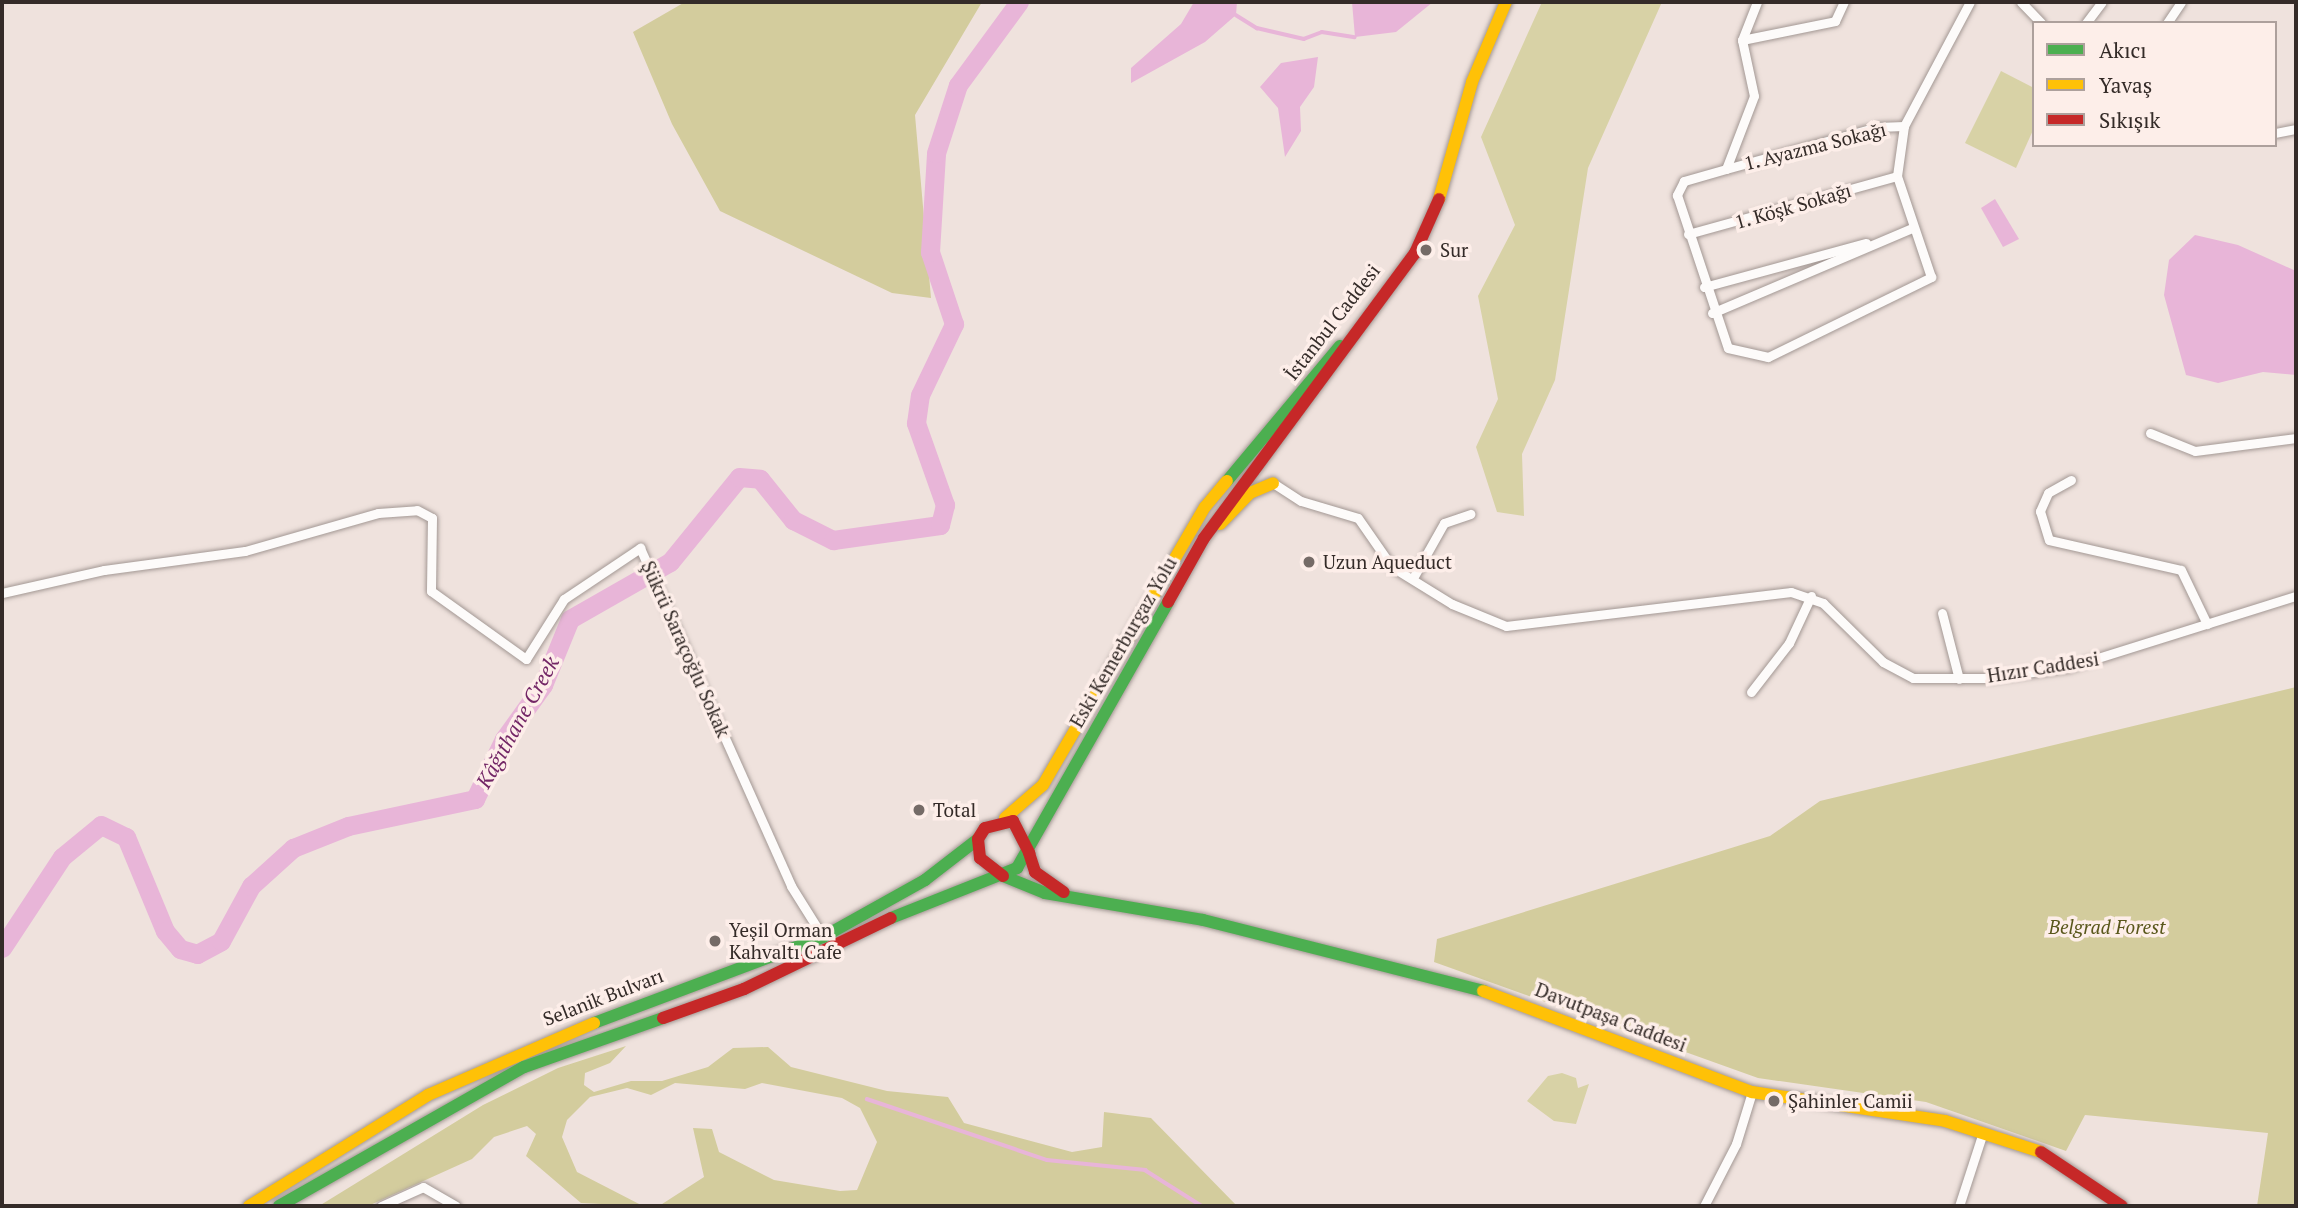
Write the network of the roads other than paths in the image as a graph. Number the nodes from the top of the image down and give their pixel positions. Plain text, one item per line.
1 (1757, 2) edge
2 (1844, 2) edge
3 (1970, 2) edge
4 (2021, 2) edge
5 (2102, 2) edge
6 (2181, 2) edge
7 (1499, 4) edge
8 (2039, 21) edge
9 (2088, 21) edge
10 (2168, 21) edge
11 (1742, 40) junction
12 (1905, 126) junction
13 (2296, 129) edge
14 (2277, 133) edge
15 (1726, 169) junction
16 (1898, 176) junction
17 (1912, 228) junction
18 (1688, 234) junction
19 (1878, 241) junction
20 (1704, 287) junction
21 (1712, 313) junction
22 (2150, 433) dead end
23 (2296, 438) edge
24 (1245, 455) junction
25 (1262, 457) junction
26 (1251, 471) junction
27 (2071, 480) dead end
28 (1273, 483) junction
29 (1470, 514) dead end
30 (1204, 538) junction
31 (1413, 578) junction
32 (2, 593) edge
33 (1811, 596) junction
34 (2296, 596) edge
35 (1942, 613) dead end
36 (2207, 624) junction
37 (1959, 679) junction
38 (1751, 692) dead end
39 (1005, 818) junction
40 (978, 839) junction
41 (1029, 853) junction
42 (1003, 876) junction
43 (1070, 896) junction
44 (823, 937) junction
45 (1752, 1092) junction
46 (1983, 1132) junction
47 (249, 1206) edge
48 (279, 1206) edge
49 (381, 1206) edge
50 (456, 1206) edge
51 (1704, 1206) edge
52 (1959, 1206) edge
53 (2122, 1206) edge

1 - 11 street
2 - 11 street
3 - 12 street
4 - 8 street
5 - 9 street
6 - 10 street
7 - 24 main road, İstanbul Caddesi
7 - 25 main road, İstanbul Caddesi
11 - 15 street
12 - 15 street, 1. Ayazma Sokağı
12 - 16 street
13 - 14 street
15 - 18 street, 1. Ayazma Sokağı
16 - 17 street
16 - 18 street, 1. Köşk Sokağı
17 - 19 street
17 - 21 street, 1. Ayazma Sokağı
18 - 20 street, 1. Ayazma Sokağı
19 - 20 street
19 - 21 street
20 - 21 street, 1. Ayazma Sokağı
22 - 23 street
24 - 25 main road
24 - 26 main road
24 - 39 main road, Eski Kemerburgaz Yolu
25 - 26 main road, Eski Kemerburgaz Yolu
25 - 28 main road
26 - 28 main road
26 - 30 main road, Eski Kemerburgaz Yolu
27 - 36 street
28 - 30 main road
28 - 31 street
29 - 31 street
30 - 41 main road, Eski Kemerburgaz Yolu
31 - 33 street
32 - 44 street, Şükrü Saraçoğlu Sokak
33 - 37 street, Hızır Caddesi
33 - 38 street
34 - 36 street, Hızır Caddesi
35 - 37 street
36 - 37 street, Hızır Caddesi
39 - 40 main road
39 - 41 main road
40 - 42 main road
40 - 44 main road, Selanik Bulvarı
41 - 42 main road
41 - 43 main road
42 - 43 main road, Davutpaşa Caddesi
42 - 48 main road, Selanik Bulvarı
43 - 45 main road, Davutpaşa Caddesi
44 - 47 main road, Selanik Bulvarı
45 - 46 main road, Davutpaşa Caddesi
45 - 51 street
46 - 52 street
46 - 53 main road, Davutpaşa Caddesi
49 - 50 street

